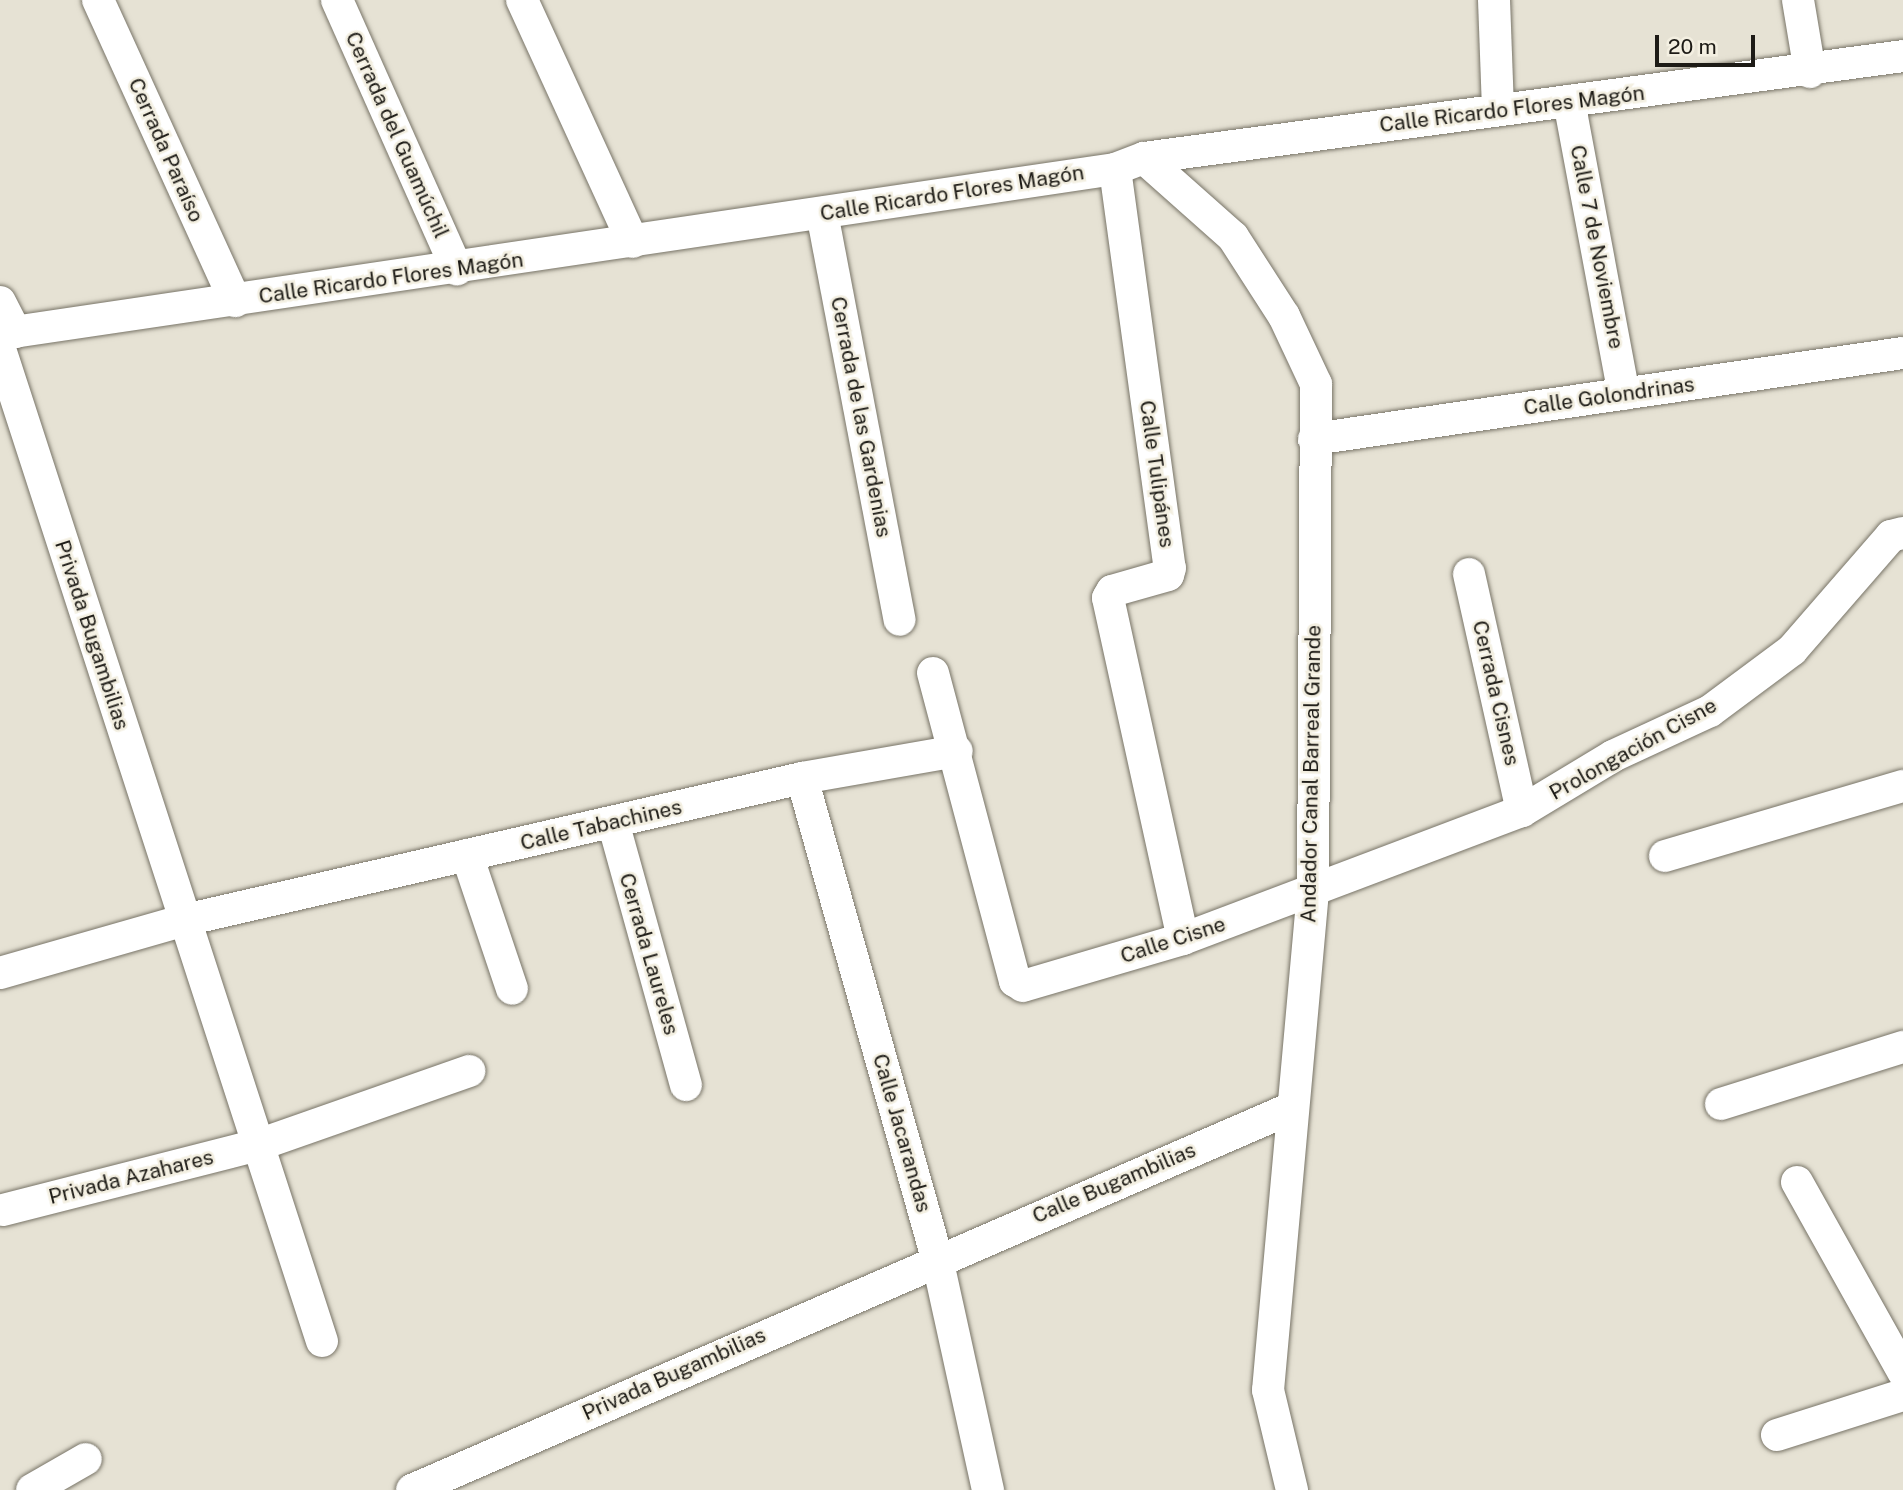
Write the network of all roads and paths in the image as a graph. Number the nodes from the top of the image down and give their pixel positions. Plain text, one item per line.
1 (98, 0) edge
2 (337, 0) edge
3 (522, 0) edge
4 (1494, 0) edge
5 (1798, 0) edge
6 (1903, 56) edge
7 (1810, 72) junction
8 (1569, 101) junction
9 (1498, 109) junction
10 (1144, 158) junction
11 (1115, 169) junction
12 (822, 213) junction
13 (633, 242) junction
14 (457, 270) junction
15 (235, 301) junction
16 (0, 302) edge
17 (5, 338) edge
18 (1903, 353) edge
19 (1624, 394) junction
20 (1314, 439) junction
21 (1899, 528) edge
22 (1469, 574) dead end
23 (900, 620) dead end
24 (933, 673) dead end
25 (957, 751) junction
26 (803, 778) junction
27 (1903, 786) edge
28 (1522, 811) junction
29 (612, 822) junction
30 (467, 855) junction
31 (1665, 856) dead end
32 (1313, 891) junction
33 (185, 920) junction
34 (1183, 939) junction
35 (0, 973) edge
36 (512, 989) dead end
37 (1903, 1046) edge
38 (469, 1071) dead end
39 (686, 1085) dead end
40 (1721, 1104) dead end
41 (1292, 1108) junction
42 (258, 1145) junction
43 (1797, 1182) dead end
44 (3, 1210) dead end
45 (937, 1258) junction
46 (322, 1341) dead end
47 (1903, 1372) edge
48 (1903, 1395) edge
49 (1777, 1435) dead end
50 (86, 1459) dead end
51 (32, 1490) edge
52 (412, 1490) edge
53 (988, 1490) edge
54 (1292, 1490) edge

1 - 15 street, Cerrada Paraíso
2 - 14 street, Cerrada del Guamúchil
3 - 13 street
4 - 9 street
5 - 7 street
6 - 7 street, Calle Ricardo Flores Magón
7 - 8 street, Calle Ricardo Flores Magón
8 - 9 street, Calle Ricardo Flores Magón
8 - 19 street, Calle 7 de Noviembre
9 - 10 street, Calle Ricardo Flores Magón
10 - 11 street, Calle Ricardo Flores Magón
10 - 20 street, Andador Canal Barreal Grande
11 - 12 street, Calle Ricardo Flores Magón
11 - 34 street, Calle Tulipánes
12 - 13 street, Calle Ricardo Flores Magón
12 - 23 street, Cerrada de las Gardenias
13 - 14 street, Calle Ricardo Flores Magón
14 - 15 street, Calle Ricardo Flores Magón
15 - 17 street, Calle Ricardo Flores Magón
16 - 17 street
17 - 33 street, Privada Bugambilias
18 - 19 street, Calle Golondrinas
19 - 20 street, Calle Golondrinas
20 - 32 street, Andador Canal Barreal Grande
21 - 28 street, Prolongación Cisne
22 - 28 street, Cerrada Cisnes
24 - 25 street
25 - 26 street, Calle Tabachines
25 - 34 street, Calle Cisne
26 - 29 street, Calle Tabachines
26 - 45 street, Calle Jacarandas
27 - 31 street
28 - 32 street, Prolongación Cisne
29 - 30 street, Calle Tabachines
29 - 39 street, Cerrada Laureles
30 - 33 street, Calle Tabachines
30 - 36 street
32 - 34 street, Calle Cisne
32 - 41 street, Andador Canal Barreal Grande
33 - 35 street, Calle Tabachines
33 - 42 street
37 - 40 street
38 - 42 street, Privada Azahares
41 - 45 street, Calle Bugambilias
41 - 54 street, Andador Canal Barreal Grande
42 - 44 street, Privada Azahares
42 - 46 street
43 - 47 street
45 - 52 street, Privada Bugambilias
45 - 53 street, Calle Jacarandas
48 - 49 street
50 - 51 street

